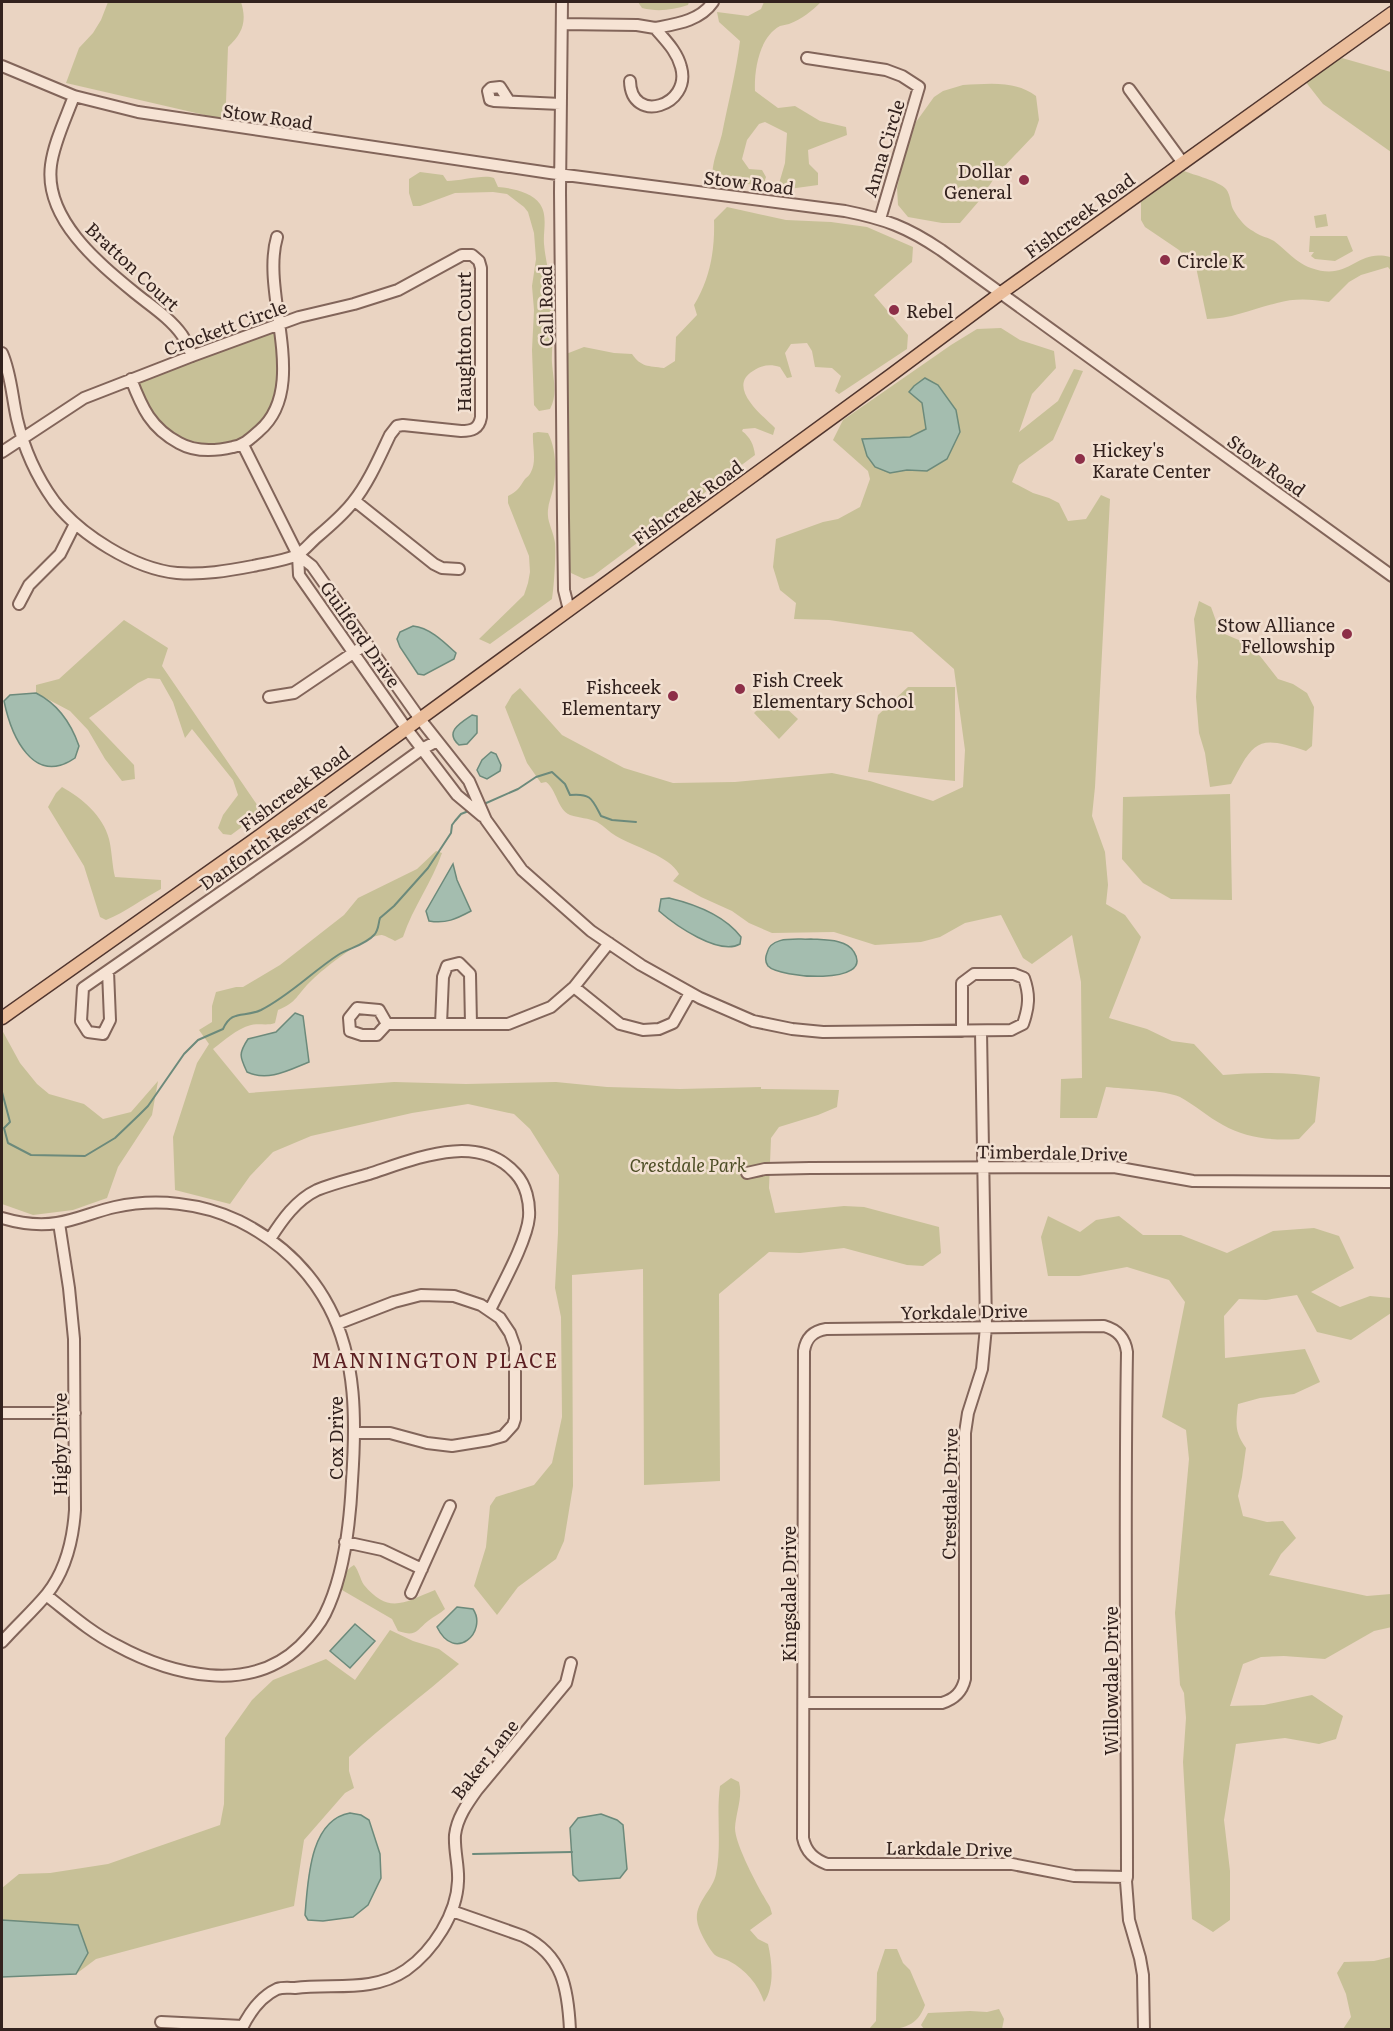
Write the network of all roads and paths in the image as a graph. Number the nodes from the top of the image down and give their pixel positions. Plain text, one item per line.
1 (562, 2) edge
2 (712, 2) edge
3 (1392, 12) edge
4 (562, 24) junction
5 (655, 28) junction
6 (807, 58) dead end
7 (2, 66) edge
8 (630, 81) dead end
9 (1129, 88) dead end
10 (74, 96) junction
11 (509, 101) dead end
12 (561, 104) junction
13 (1183, 163) junction
14 (561, 174) junction
15 (880, 219) junction
16 (277, 237) dead end
17 (468, 254) joint
18 (1001, 293) junction
19 (279, 325) junction
20 (2, 353) edge
21 (192, 356) junction
22 (131, 379) junction
23 (22, 438) junction
24 (243, 445) junction
25 (2, 452) edge
26 (355, 501) junction
27 (75, 524) junction
28 (298, 555) junction
29 (459, 569) dead end
30 (1392, 576) edge
31 (19, 604) dead end
32 (569, 609) junction
33 (367, 643) junction
34 (353, 652) junction
35 (269, 697) dead end
36 (420, 719) junction
37 (406, 728) junction
38 (437, 741) junction
39 (422, 749) junction
40 (473, 803) junction
41 (609, 943) junction
42 (108, 971) junction
43 (574, 987) junction
44 (690, 993) junction
45 (2, 1018) edge
46 (387, 1024) dead end
47 (441, 1024) junction
48 (471, 1024) junction
49 (962, 1031) junction
50 (981, 1031) junction
51 (984, 1167) junction
52 (747, 1173) dead end
53 (1392, 1182) edge
54 (2, 1218) edge
55 (59, 1223) junction
56 (270, 1239) junction
57 (490, 1310) junction
58 (337, 1324) junction
59 (986, 1327) junction
60 (1119, 1333) joint
61 (811, 1336) joint
62 (2, 1413) edge
63 (75, 1413) junction
64 (354, 1433) junction
65 (450, 1506) dead end
66 (345, 1542) junction
67 (422, 1569) junction
68 (411, 1593) dead end
69 (46, 1595) junction
70 (2, 1642) edge
71 (571, 1664) dead end
72 (804, 1703) junction
73 (810, 1853) joint
74 (1127, 1877) junction
75 (452, 1911) junction
76 (161, 2022) dead end
77 (242, 2028) edge
78 (570, 2030) edge
79 (1144, 2030) edge

1 - 4 street, Call Road
2 - 5 street
3 - 13 main road, Fishcreek Road
4 - 5 street
4 - 12 street, Call Road
5 - 8 street
6 - 15 street, Anna Circle
7 - 10 street, Stow Road
9 - 13 street
10 - 14 street, Stow Road
10 - 21 street, Bratton Court
11 - 12 street
12 - 14 street, Call Road
13 - 18 main road, Fishcreek Road
14 - 15 street, Stow Road
14 - 32 street, Call Road
15 - 18 street, Stow Road
16 - 19 street
17 - 19 street, Crockett Circle
17 - 26 street, Haughton Court
18 - 30 street, Stow Road
18 - 32 main road, Fishcreek Road
19 - 21 street, Crockett Circle
19 - 24 street
20 - 23 street
21 - 22 street, Crockett Circle
22 - 23 street, Crockett Circle
22 - 24 street
23 - 25 street, Crockett Circle
23 - 27 street
24 - 28 street, Guilford Drive
26 - 28 street
26 - 29 street
27 - 28 street
27 - 31 street
28 - 33 street, Guilford Drive
28 - 34 street, Guilford Drive
32 - 36 main road, Fishcreek Road
33 - 34 street
33 - 36 street, Guilford Drive
34 - 35 street
34 - 37 street, Guilford Drive
36 - 37 main road, Fishcreek Road
36 - 38 street, Guilford Drive
37 - 39 street, Guilford Drive
37 - 45 main road, Fishcreek Road
38 - 39 street, Danforth Reserve
38 - 40 street, Guilford Drive
39 - 40 street, Guilford Drive
39 - 42 street, Danforth Reserve
40 - 41 street, Guilford Drive
41 - 43 street
41 - 44 street, Guilford Drive
42 - 42 street, Danforth Reserve
43 - 44 street
43 - 48 street
44 - 49 street, Guilford Drive
46 - 47 street
47 - 48 street
47 - 48 street
49 - 50 street
49 - 50 street
50 - 51 street, Crestdale Drive
51 - 52 street, Timberdale Drive
51 - 53 street, Timberdale Drive
51 - 59 street, Crestdale Drive
54 - 55 street, Cox Drive
55 - 56 street, Cox Drive
55 - 63 street, Higby Drive
56 - 57 street
56 - 58 street, Cox Drive
57 - 58 street
57 - 64 street
58 - 64 street, Cox Drive
59 - 60 street, Yorkdale Drive
59 - 61 street, Yorkdale Drive
59 - 72 street, Crestdale Drive
60 - 74 street, Willowdale Drive
61 - 72 street, Kingsdale Drive
62 - 63 street
63 - 69 street, Higby Drive
64 - 66 street, Cox Drive
65 - 67 street
66 - 67 street
66 - 69 street, Cox Drive
67 - 68 street
69 - 70 street, Higby Drive
71 - 75 street, Baker Lane
72 - 73 street, Kingsdale Drive
73 - 74 street, Larkdale Drive
74 - 79 street, Willowdale Drive
75 - 77 street, Baker Lane
75 - 78 street
76 - 77 street

